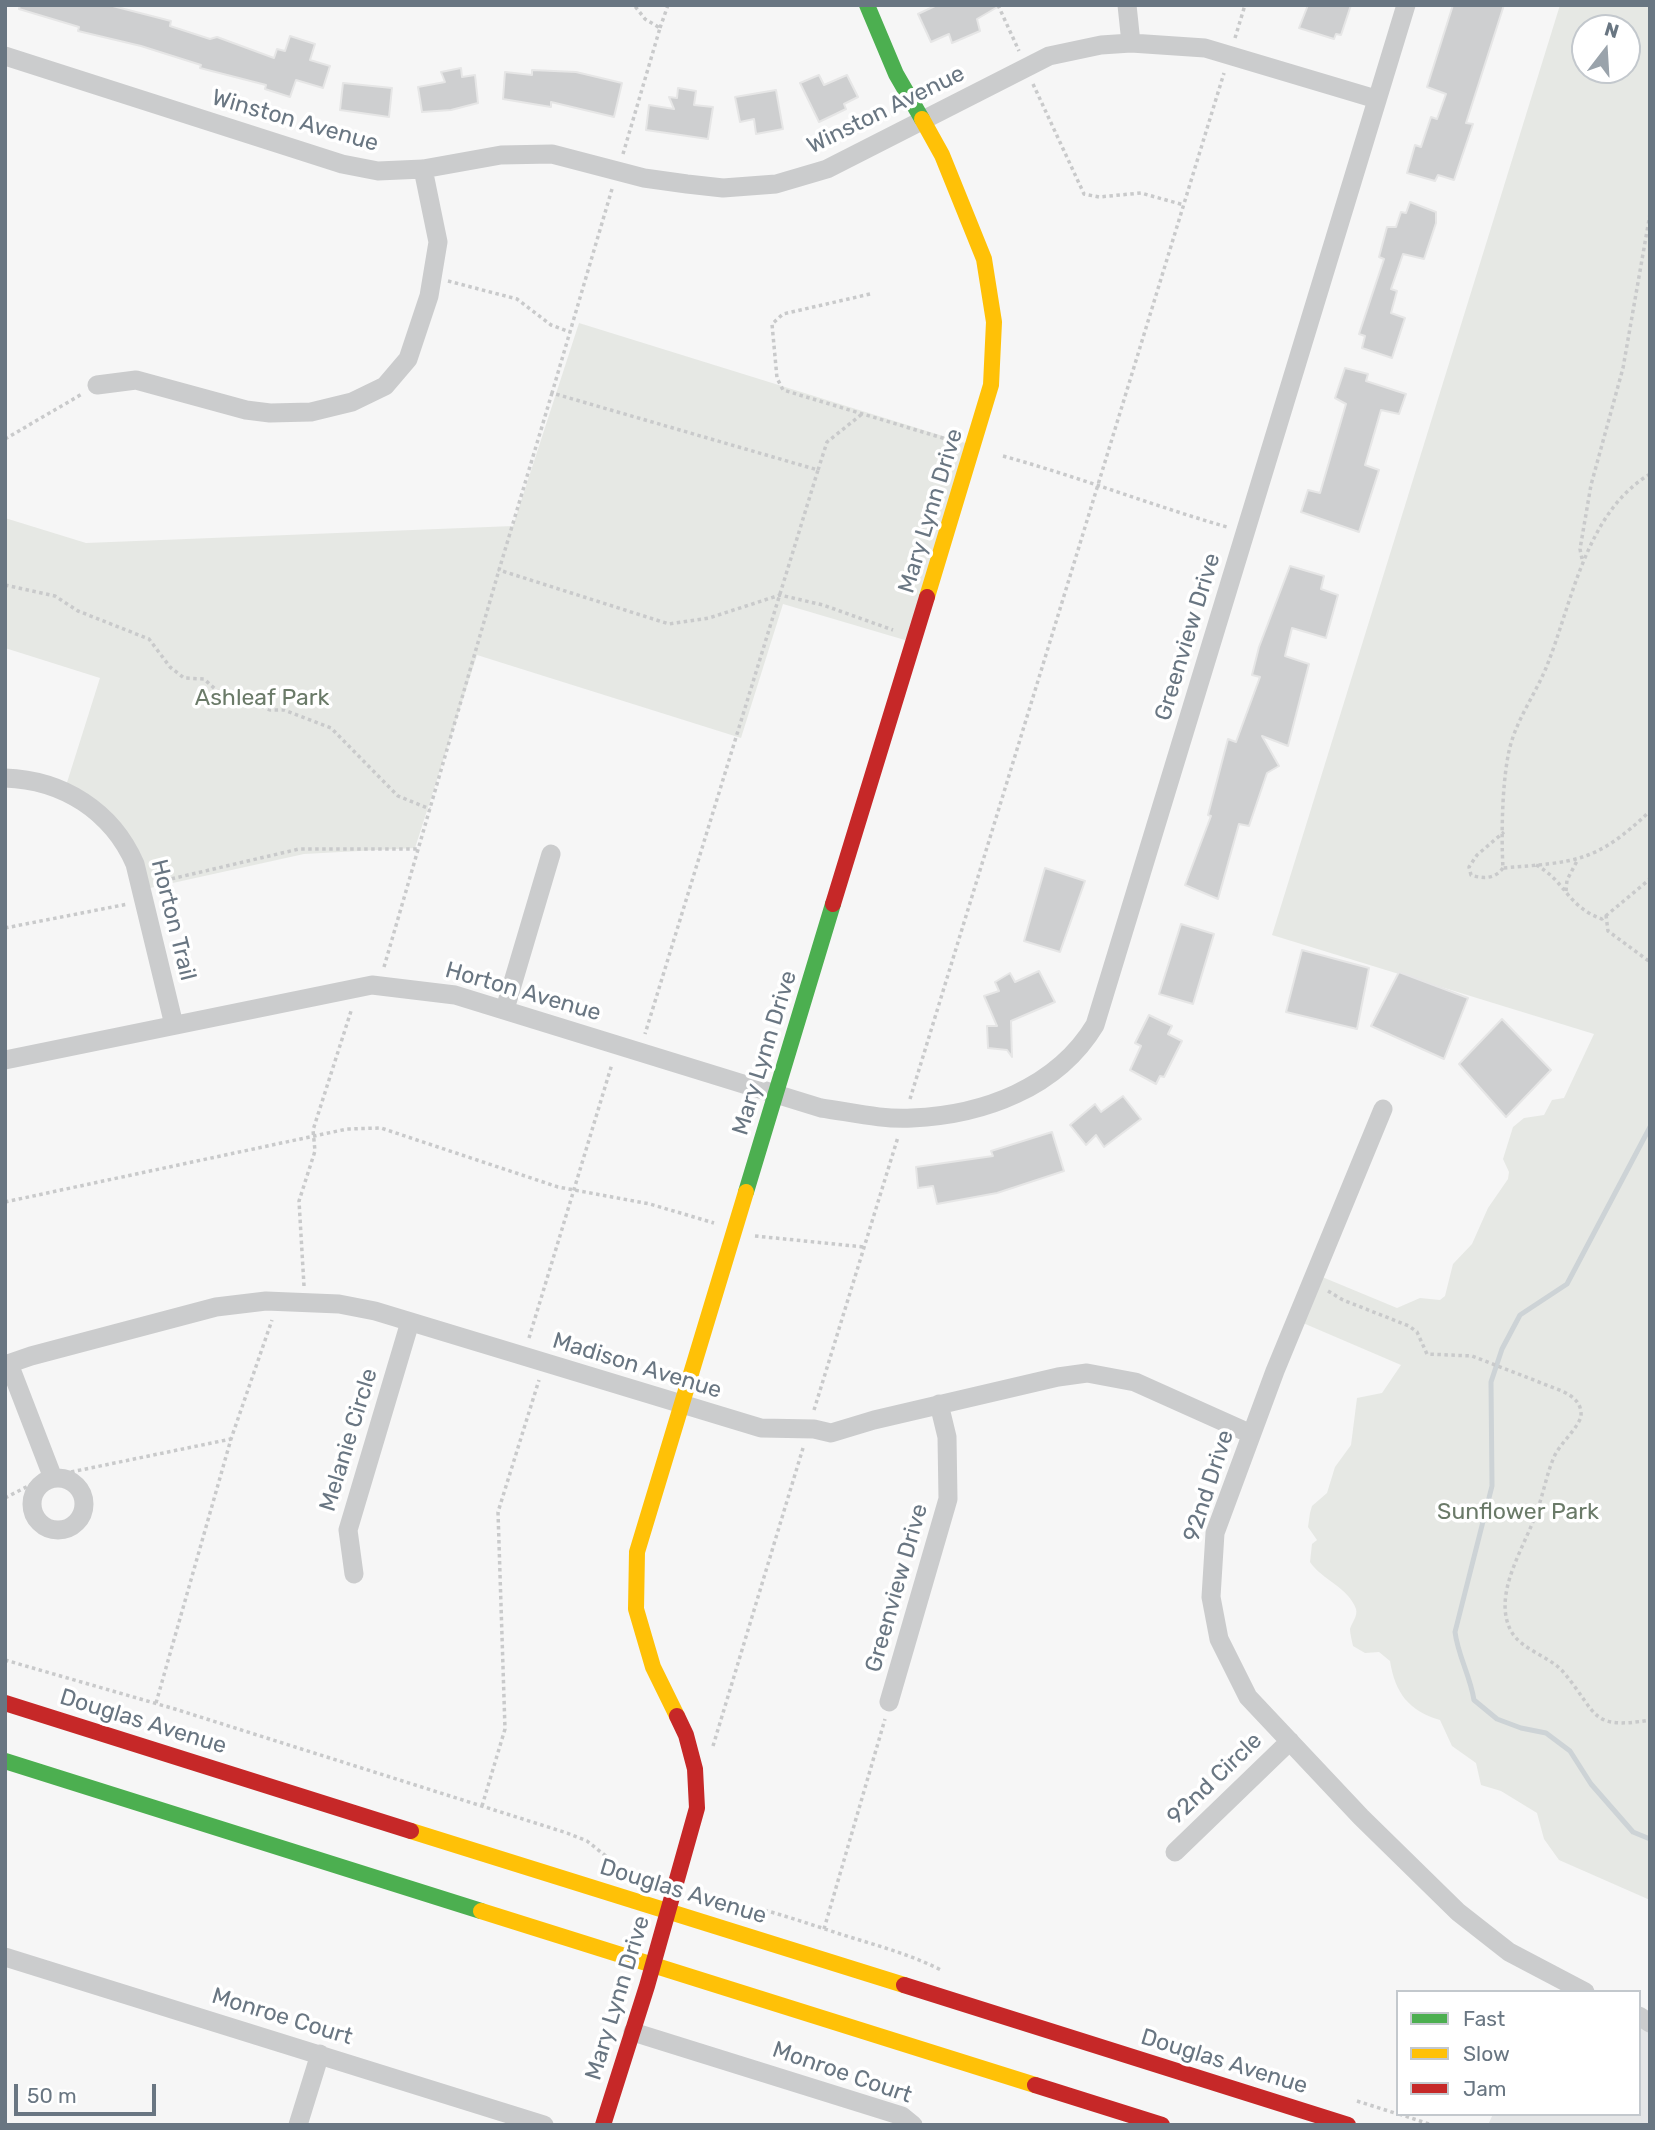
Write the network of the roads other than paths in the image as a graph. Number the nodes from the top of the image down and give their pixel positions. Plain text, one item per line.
1 (867, 5) edge
2 (1127, 5) edge
3 (1406, 5) edge
4 (1131, 43) junction
5 (5, 56) edge
6 (1376, 99) junction
7 (923, 120) junction
8 (423, 169) junction
9 (97, 386) road end
10 (5, 778) edge
11 (551, 854) dead end
12 (505, 1009) junction
13 (174, 1025) junction
14 (5, 1060) edge
15 (776, 1094) junction
16 (1383, 1109) dead end
17 (858, 1113) joint
18 (410, 1322) junction
19 (7, 1364) edge
20 (939, 1404) junction
21 (681, 1405) junction
22 (1251, 1434) junction
23 (52, 1476) road end
24 (354, 1574) dead end
25 (889, 1702) road end
26 (5, 1703) edge
27 (1290, 1741) junction
28 (5, 1761) edge
29 (1174, 1852) dead end
30 (668, 1911) junction
31 (5, 1957) edge
32 (653, 1965) junction
33 (1581, 1990) edge
34 (633, 2032) junction
35 (320, 2054) junction
36 (298, 2125) edge
37 (544, 2125) edge
38 (603, 2125) edge
39 (913, 2125) edge
40 (1162, 2125) edge
41 (1348, 2125) edge

1 - 7 main road, Mary Lynn Drive
2 - 4 street
3 - 6 street, Greenview Drive
4 - 6 street, Winston Avenue
4 - 7 street, Winston Avenue
5 - 8 street, Winston Avenue
6 - 17 street, Greenview Drive
7 - 8 street, Winston Avenue
7 - 15 main road, Mary Lynn Drive
8 - 9 street
10 - 13 street, Horton Trail
11 - 12 street
12 - 13 street, Horton Avenue
12 - 15 street, Horton Avenue
13 - 14 street, Horton Avenue
15 - 17 street, Horton Avenue
15 - 21 main road, Mary Lynn Drive
16 - 22 street, 92nd Drive
18 - 19 street, Madison Avenue
18 - 21 street, Madison Avenue
18 - 24 street, Melanie Circle
19 - 23 street
20 - 21 street, Madison Avenue
20 - 22 street, Madison Avenue
20 - 25 street, Greenview Drive
21 - 30 main road, Mary Lynn Drive
22 - 27 street, 92nd Drive
26 - 30 main road, Douglas Avenue
27 - 29 street, 92nd Circle
27 - 33 street, 92nd Drive
28 - 32 main road
30 - 32 main road, Mary Lynn Drive
30 - 41 main road, Douglas Avenue
31 - 35 street, Monroe Court
32 - 34 main road, Mary Lynn Drive
32 - 40 main road
34 - 38 main road, Mary Lynn Drive
34 - 39 street, Monroe Court
35 - 36 street
35 - 37 street, Monroe Court

